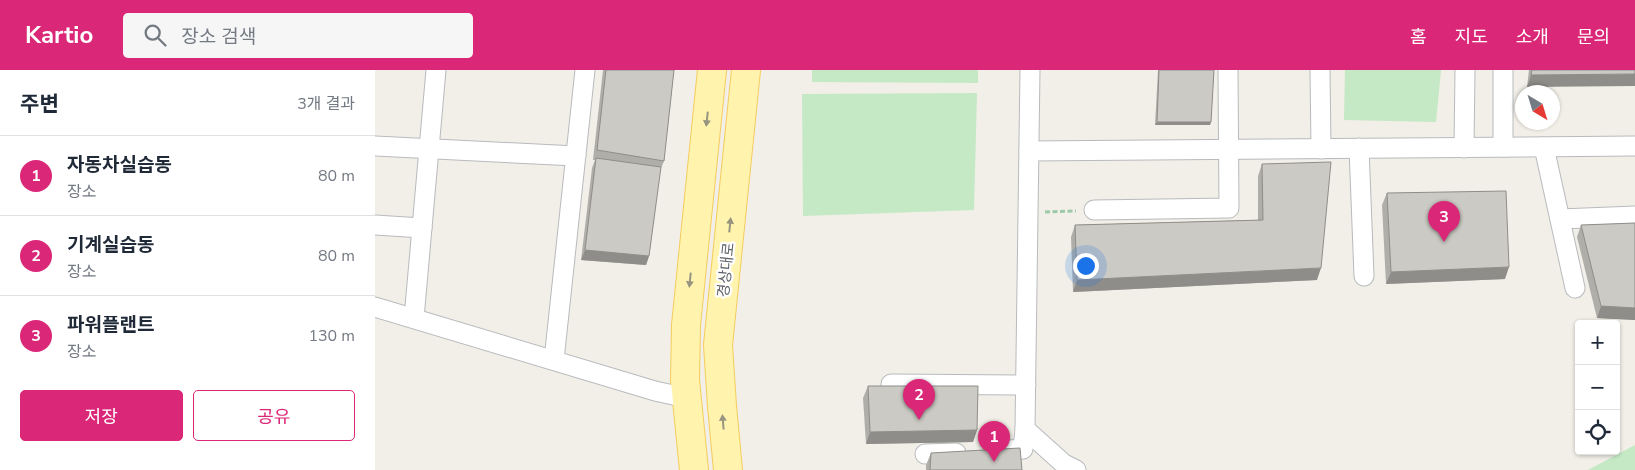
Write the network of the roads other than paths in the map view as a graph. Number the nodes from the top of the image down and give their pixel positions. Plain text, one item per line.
1 (436, 70) edge
2 (585, 70) edge
3 (711, 70) edge
4 (746, 70) edge
5 (1030, 70) edge
6 (1228, 70) edge
7 (1320, 70) edge
8 (1465, 70) edge
9 (1503, 70) edge
10 (375, 146) edge
11 (1635, 146) edge
12 (1503, 147) junction
13 (1544, 147) junction
14 (1359, 148) junction
15 (1464, 148) junction
16 (429, 149) junction
17 (1321, 149) junction
18 (1227, 150) junction
19 (1029, 151) junction
20 (576, 156) junction
21 (1094, 210) road end
22 (1635, 216) edge
23 (1560, 220) junction
24 (375, 225) edge
25 (422, 228) junction
26 (1364, 276) dead end
27 (1575, 288) dead end
28 (375, 307) edge
29 (414, 318) junction
30 (554, 360) junction
31 (891, 384) edge
32 (1026, 385) junction
33 (687, 398) junction
34 (1025, 429) junction
35 (925, 454) dead end
36 (1051, 462) edge
37 (694, 470) edge
38 (728, 470) edge
39 (1076, 470) edge

1 - 16 street
2 - 20 street
3 -> 33 main road
38 -> 4 main road, 경상대로
5 - 19 street
6 - 18 street
7 - 17 street
8 - 15 street
9 - 12 street
10 - 16 street
11 - 13 street
12 - 13 street
12 - 15 street
13 - 23 street
14 - 15 street
14 - 17 street
14 - 26 street
16 - 20 street
16 - 25 street
17 - 18 street
18 - 19 street
18 - 21 street
19 - 32 street
20 - 30 street
22 - 23 street
23 - 27 street
24 - 25 street
25 - 29 street
28 - 29 street
29 - 30 street
30 - 33 street
31 - 32 street
32 - 34 street
33 - 37 main road
34 - 35 street
34 - 36 street
36 - 39 street

